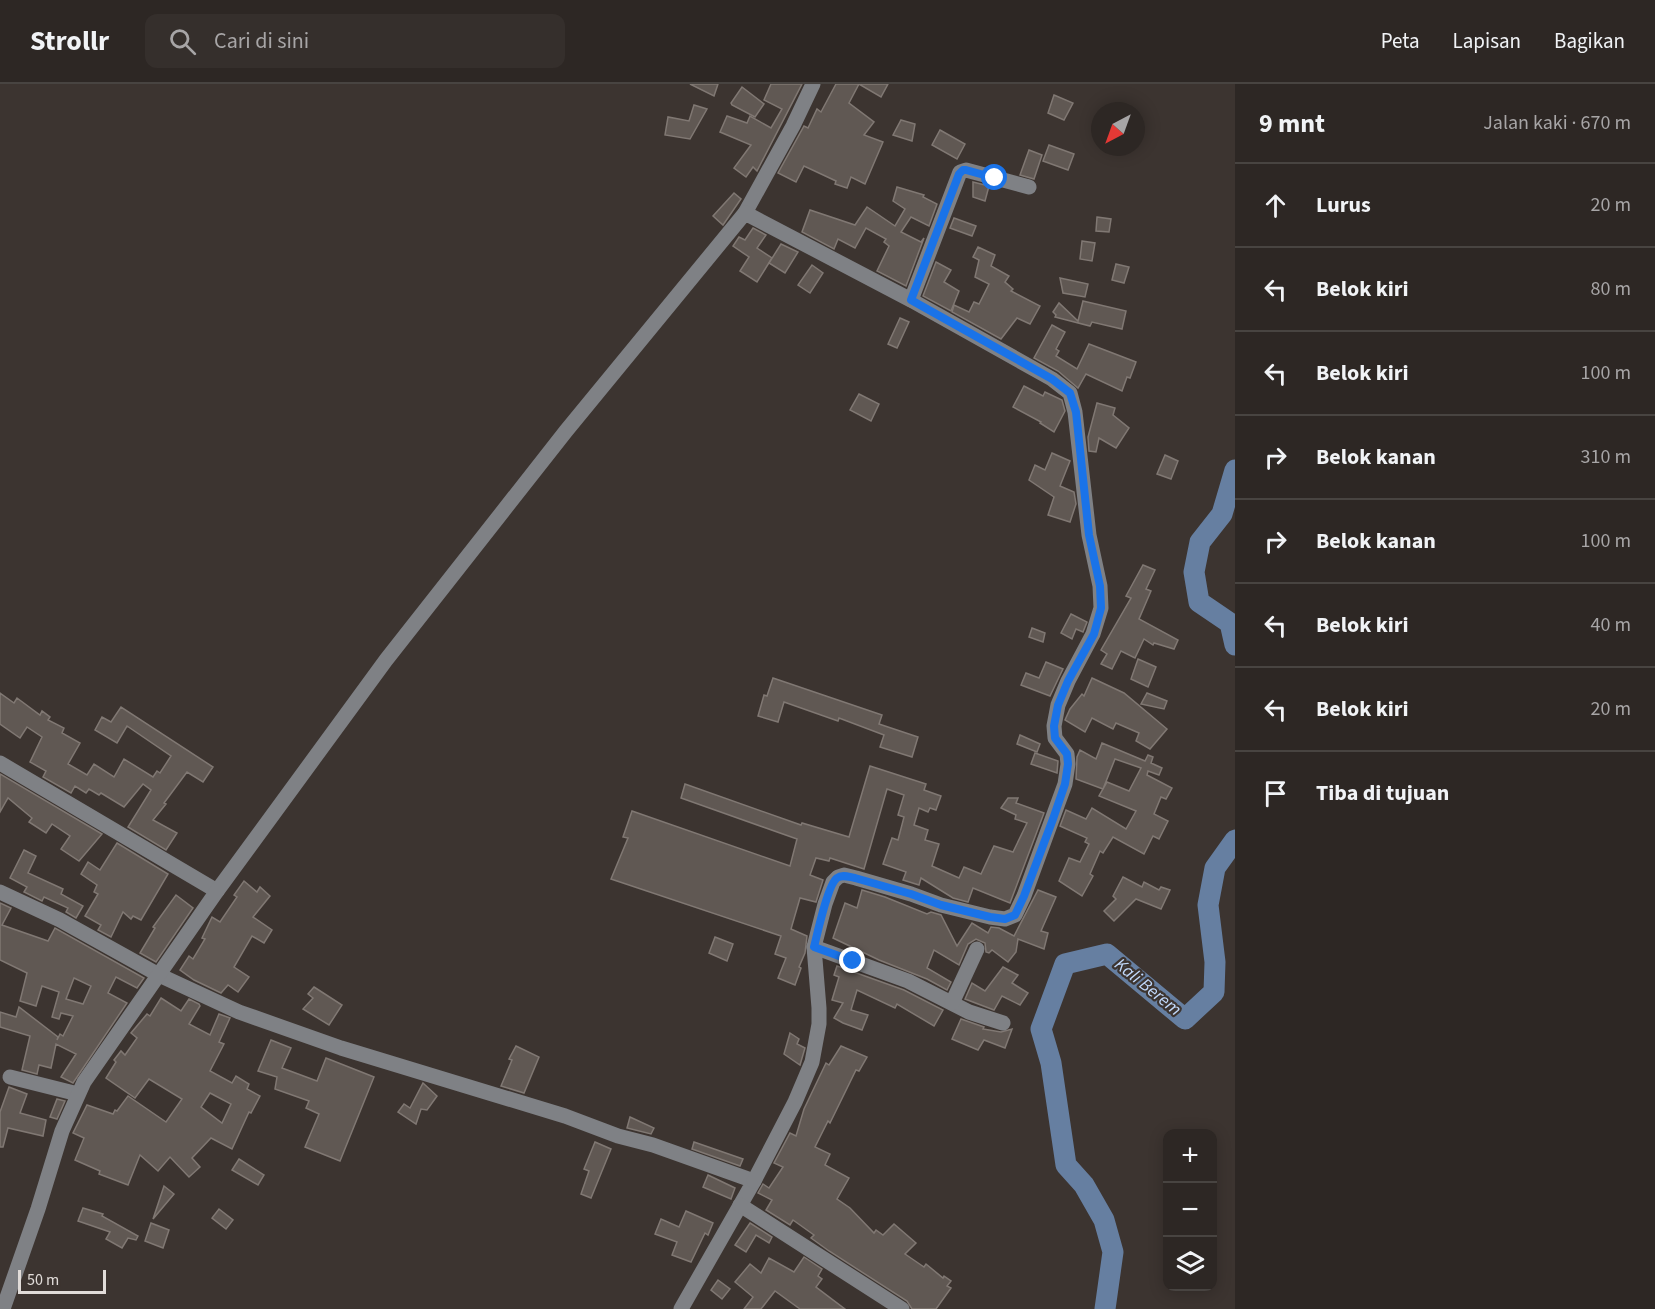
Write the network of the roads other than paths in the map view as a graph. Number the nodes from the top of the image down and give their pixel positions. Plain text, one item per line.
1 (813, 84) edge
2 (1029, 187) dead end
3 (745, 213) junction
4 (911, 300) junction
5 (0, 763) edge
6 (217, 891) junction
7 (0, 892) edge
8 (814, 947) junction
9 (977, 949) dead end
10 (159, 975) junction
11 (952, 1004) junction
12 (1003, 1023) dead end
13 (10, 1077) dead end
14 (78, 1094) junction
15 (753, 1180) junction
16 (740, 1205) junction
17 (3, 1309) edge
18 (681, 1309) edge
19 (902, 1309) edge

1 - 3 street
2 - 4 street
3 - 4 street
3 - 6 street
4 - 8 street
5 - 6 street
6 - 10 street
7 - 10 street
8 - 11 street
8 - 15 street
9 - 11 street
10 - 14 street
10 - 15 street
11 - 12 street
13 - 14 street
14 - 17 street
15 - 16 street
16 - 18 street
16 - 19 street

